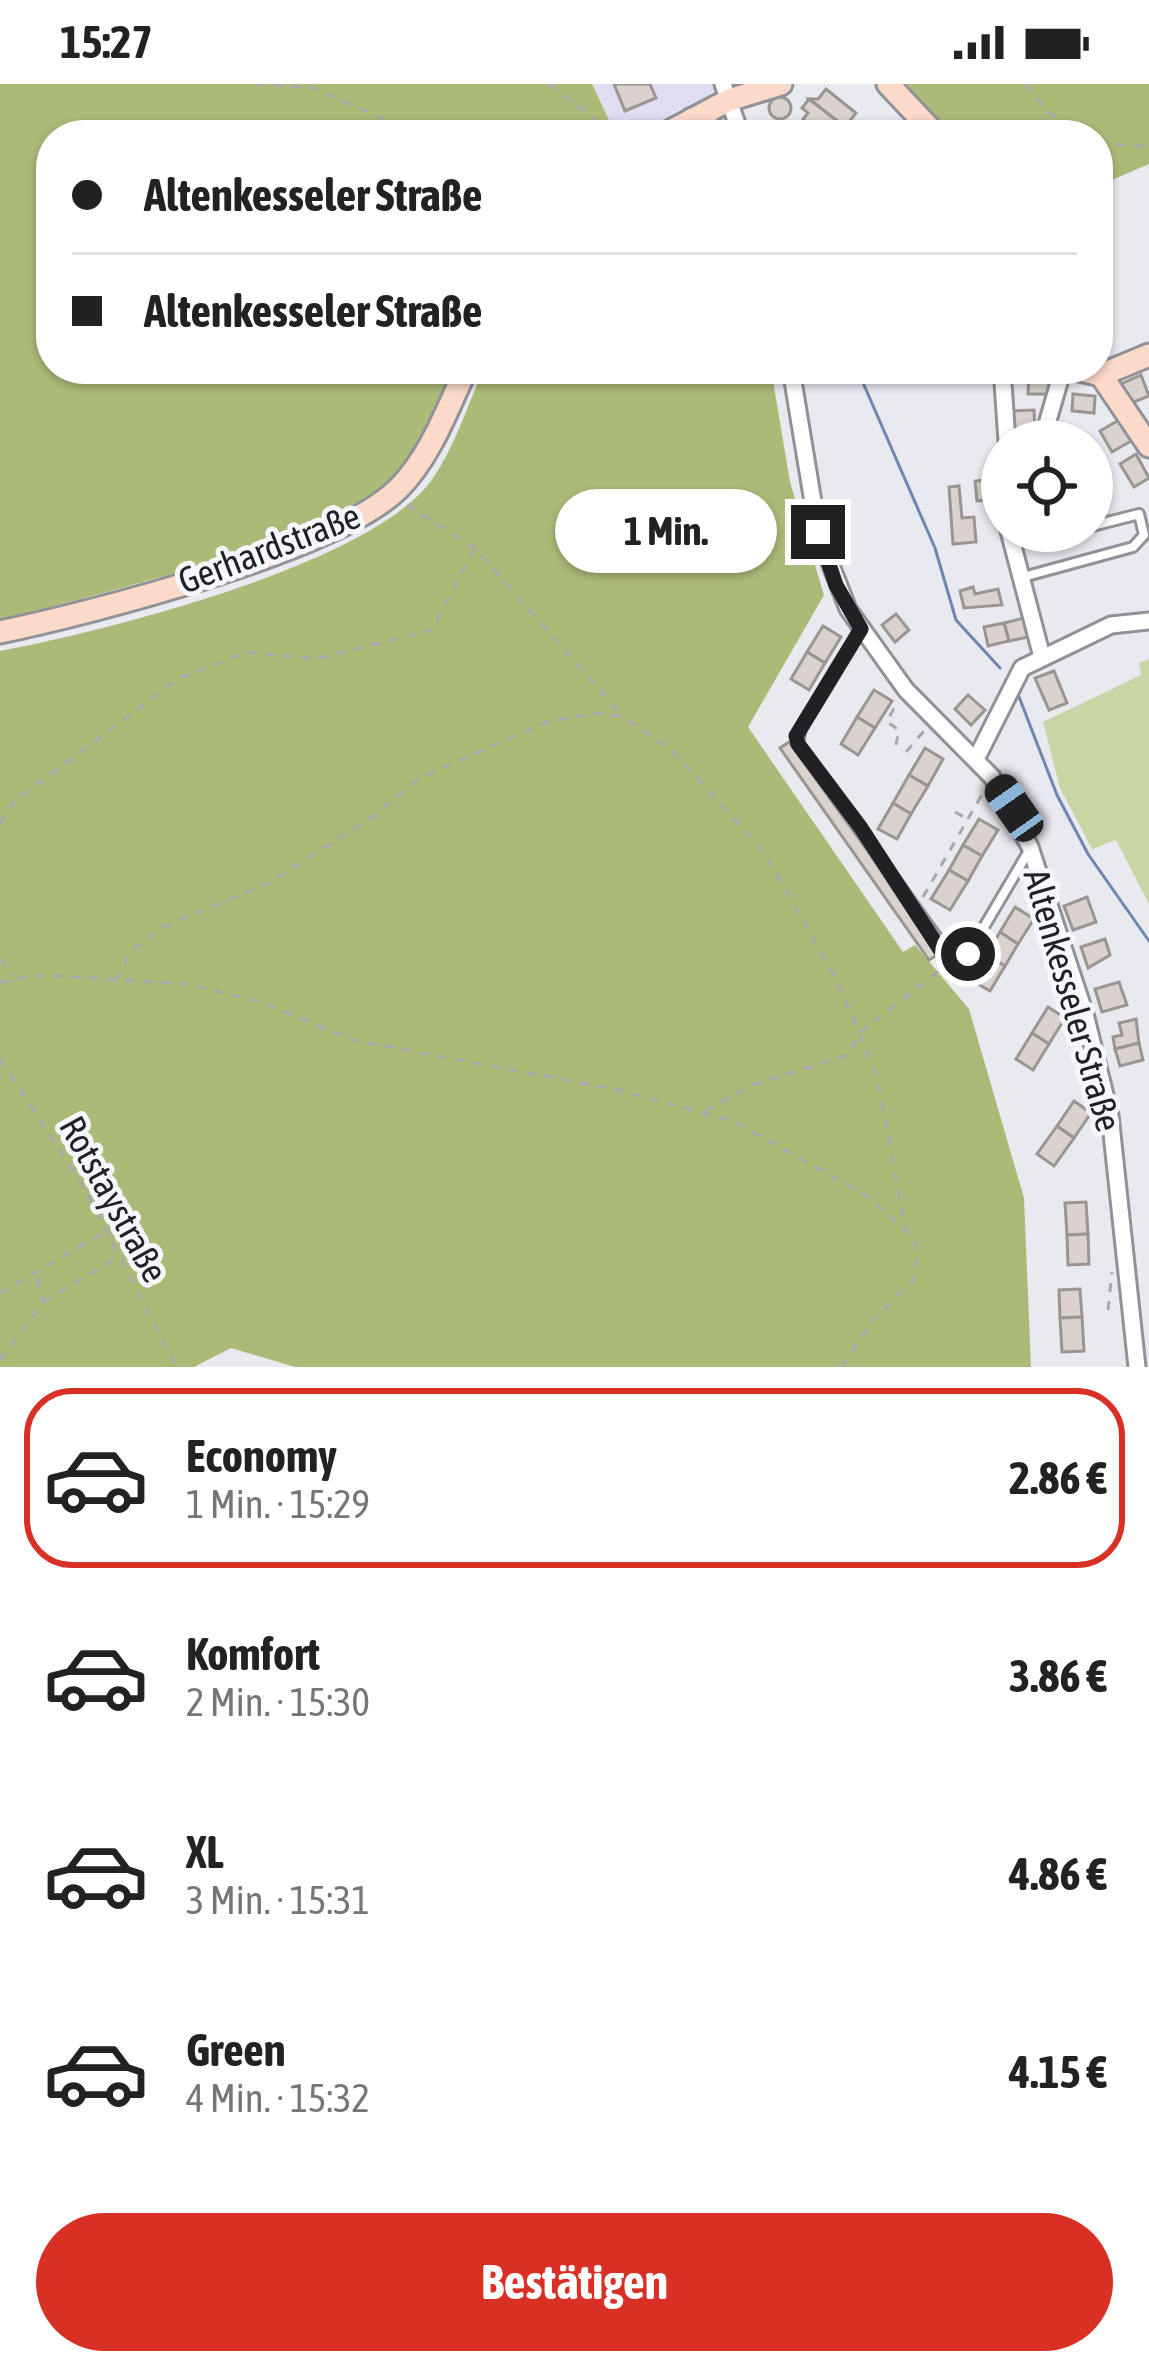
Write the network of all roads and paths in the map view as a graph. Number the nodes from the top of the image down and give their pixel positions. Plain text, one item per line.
1 (256, 84) edge
2 (549, 84) edge
3 (781, 84) edge
4 (888, 84) edge
5 (1026, 84) edge
6 (726, 92) edge
7 (692, 119) edge
8 (386, 120) edge
9 (596, 120) edge
10 (922, 120) edge
11 (1061, 120) edge
12 (1113, 143) edge
13 (1149, 147) edge
14 (1149, 355) edge
15 (1113, 370) edge
16 (459, 384) edge
17 (793, 384) edge
18 (1003, 384) edge
19 (1059, 384) edge
20 (1107, 384) edge
21 (1006, 420) edge
22 (1048, 420) edge
23 (1149, 446) edge
24 (404, 502) dead end
25 (1113, 521) edge
26 (475, 548) junction
27 (1016, 552) edge
28 (1019, 578) junction
29 (1149, 621) edge
30 (861, 629) junction
31 (0, 632) edge
32 (1042, 656) junction
33 (896, 705) dead end
34 (622, 716) junction
35 (924, 731) dead end
36 (896, 745) dead end
37 (906, 752) dead end
38 (976, 759) junction
39 (986, 786) dead end
40 (955, 812) dead end
41 (968, 819) junction
42 (0, 824) edge
43 (1030, 848) junction
44 (918, 894) dead end
45 (0, 959) edge
46 (952, 960) junction
47 (17, 976) junction
48 (116, 980) junction
49 (0, 982) edge
50 (859, 1033) junction
51 (0, 1060) edge
52 (702, 1113) junction
53 (905, 1226) junction
54 (107, 1231) junction
55 (120, 1256) junction
56 (1123, 1268) junction
57 (37, 1276) junction
58 (0, 1293) edge
59 (44, 1302) junction
60 (1108, 1310) dead end
61 (0, 1360) edge
62 (177, 1367) edge
63 (842, 1367) edge
64 (1137, 1367) edge

1 - 8 path
2 - 9 path
3 - 6 street
4 - 10 street
5 - 11 path
6 - 7 street
12 - 13 path
14 - 15 street
16 - 31 street, Gerhardstraße
17 - 30 street, Altenkesseler Straße
18 - 21 street
19 - 22 street
20 - 23 street
24 - 26 path
25 - 28 lane
26 - 34 path
26 - 42 path
27 - 28 street
28 - 32 street
29 - 32 street
30 - 38 street, Altenkesseler Straße
30 - 46 lane
32 - 38 street
33 - 36 path
34 - 48 path
34 - 50 path
35 - 37 path
38 - 43 street, Altenkesseler Straße
39 - 41 path
40 - 41 path
41 - 44 path
43 - 46 lane, Altenkesseler Straße
43 - 56 street, Altenkesseler Straße
45 - 47 path
46 - 50 path
47 - 48 path
47 - 49 path
48 - 52 path
50 - 52 path
50 - 53 path
51 - 54 path, Rotstaystraße
52 - 53 path
53 - 63 path
54 - 55 path, Rotstaystraße
54 - 57 path
55 - 59 path
55 - 62 path, Rotstaystraße
56 - 60 path
56 - 64 street, Altenkesseler Straße
57 - 58 path
57 - 59 path
59 - 61 path

